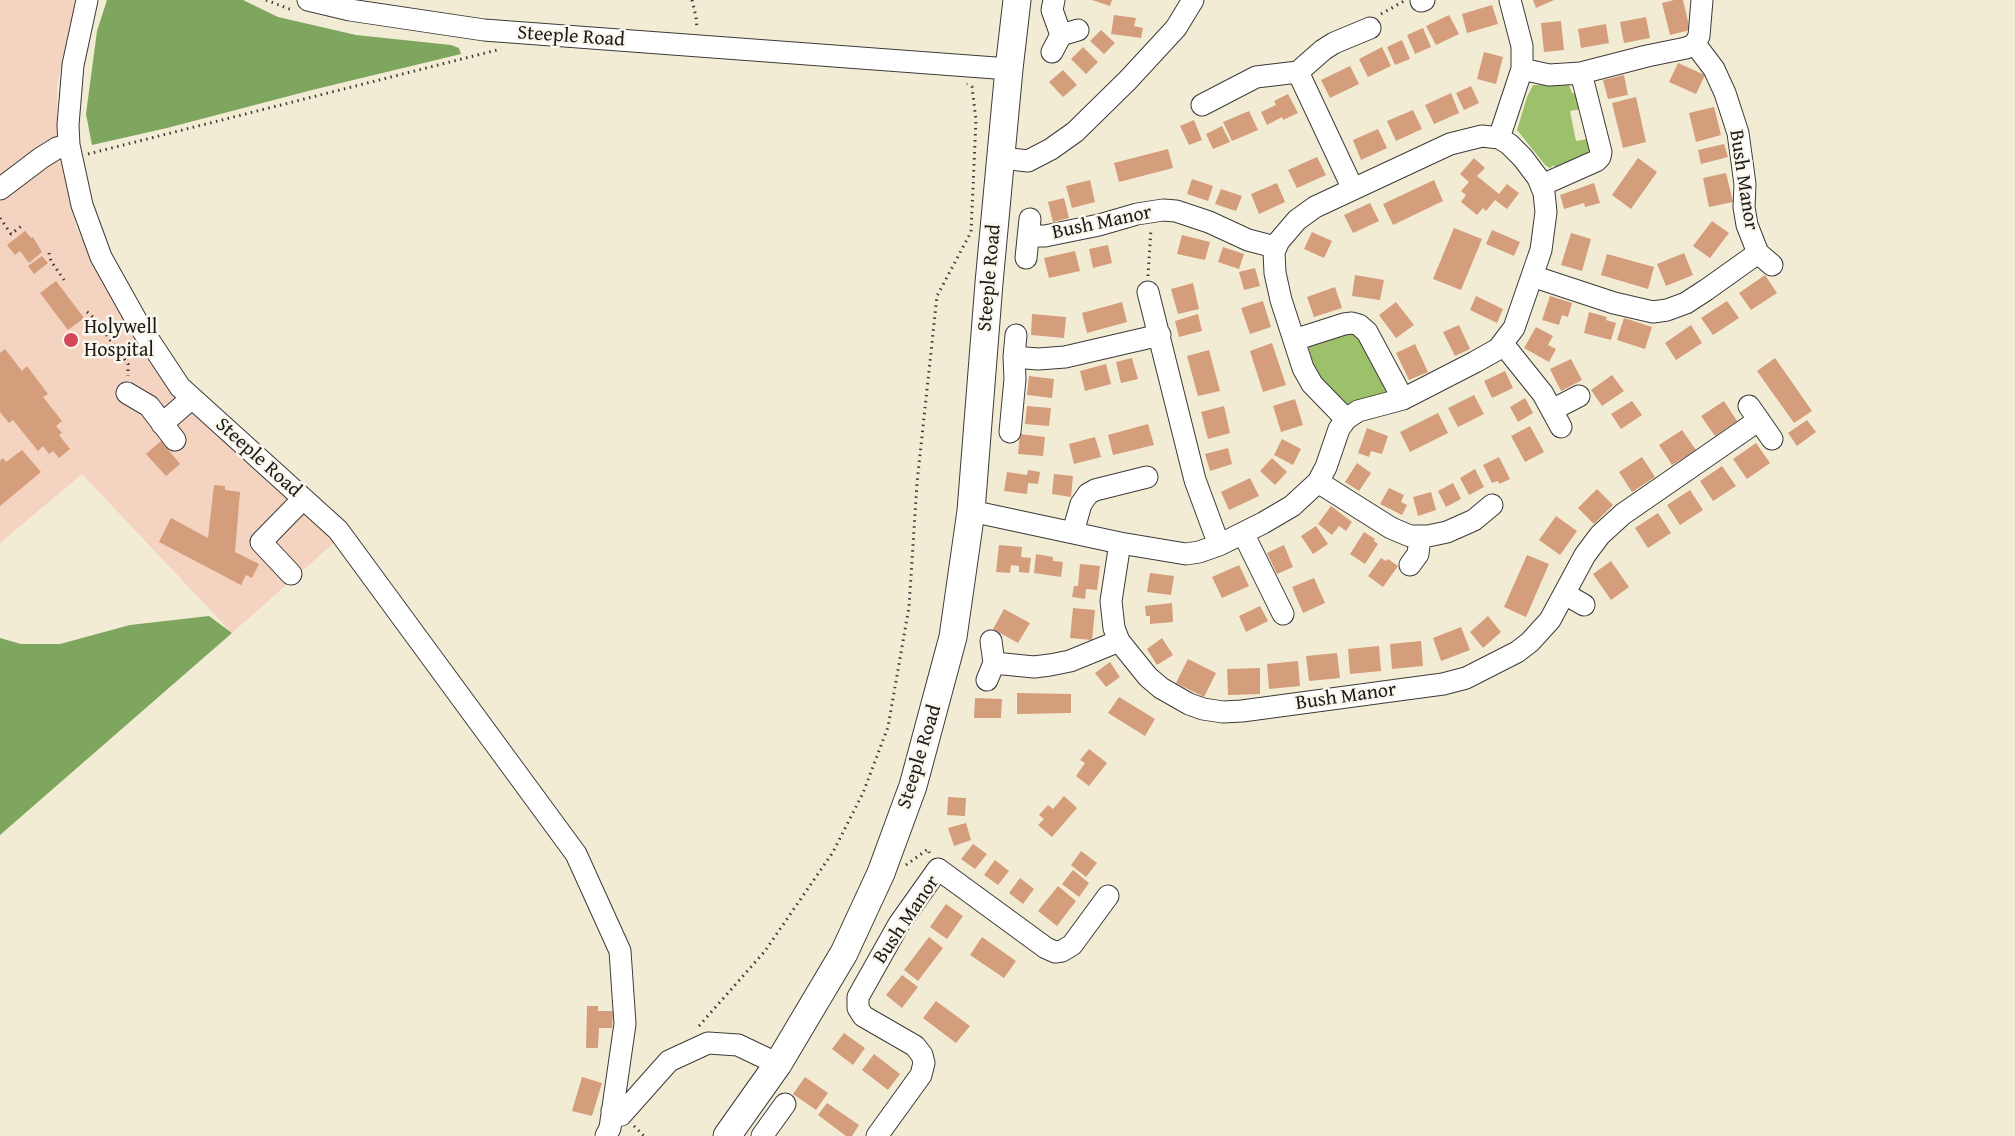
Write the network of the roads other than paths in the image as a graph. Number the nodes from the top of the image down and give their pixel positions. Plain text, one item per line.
1 (87, 0) edge
2 (1017, 0) edge
3 (1054, 0) edge
4 (1193, 0) edge
5 (1510, 0) edge
6 (1702, 0) edge
7 (301, 5) edge
8 (1370, 28) road end
9 (1064, 39) dead end
10 (1695, 44) junction
11 (1009, 69) junction
12 (1522, 69) junction
13 (1298, 72) junction
14 (1581, 73) junction
15 (1202, 105) dead end
16 (1499, 138) junction
17 (70, 152) junction
18 (1002, 158) junction
19 (1542, 185) junction
20 (0, 189) edge
21 (1353, 189) junction
22 (1275, 247) junction
23 (1026, 258) dead end
24 (1532, 276) junction
25 (1148, 292) road end
26 (1016, 335) dead end
27 (1160, 335) junction
28 (1294, 340) junction
29 (1503, 344) junction
30 (1014, 357) junction
31 (127, 393) road end
32 (1579, 396) dead end
33 (192, 398) junction
34 (1403, 399) junction
35 (1346, 419) junction
36 (1010, 432) dead end
37 (1772, 439) dead end
38 (1147, 477) dead end
39 (1318, 482) junction
40 (303, 498) junction
41 (1492, 505) dead end
42 (971, 511) junction
43 (1073, 532) junction
44 (1243, 533) junction
45 (1420, 537) junction
46 (1120, 543) junction
47 (1218, 545) junction
48 (1410, 565) dead end
49 (291, 574) dead end
50 (1565, 594) junction
51 (1584, 605) dead end
52 (1282, 614) dead end
53 (1119, 640) junction
54 (991, 641) dead end
55 (1108, 896) dead end
56 (778, 1064) junction
57 (785, 1104) dead end
58 (612, 1110) junction
59 (768, 1134) edge
60 (606, 1136) edge
61 (727, 1136) edge
62 (877, 1136) edge

1 - 17 street, Steeple Road
2 - 11 main road
3 - 9 street
4 - 18 street
5 - 12 street
6 - 10 street
7 - 11 street, Steeple Road
8 - 13 street
10 - 14 street
10 - 24 street, Bush Manor
11 - 18 main road, Steeple Road
12 - 14 street
12 - 16 street
13 - 15 street
13 - 21 street
14 - 19 street
16 - 19 street
16 - 21 street
17 - 20 street
17 - 33 street, Steeple Road
18 - 42 main road, Steeple Road
19 - 24 street
21 - 22 street
22 - 23 street, Bush Manor
22 - 28 street
24 - 29 street
25 - 27 street
26 - 30 street
27 - 30 street
27 - 47 street
28 - 34 street
28 - 35 street
29 - 32 street
29 - 34 street
30 - 36 street
31 - 33 street
33 - 40 street, Steeple Road
34 - 35 street
35 - 39 street
37 - 50 street, Bush Manor
38 - 43 street
39 - 44 street
39 - 45 street
40 - 49 street
40 - 58 street, Steeple Road
41 - 45 street
42 - 43 street
42 - 56 main road, Steeple Road
43 - 46 street
44 - 47 street
44 - 52 street
45 - 48 street
46 - 47 street
46 - 53 street, Bush Manor
50 - 51 street
50 - 53 street, Bush Manor
53 - 54 street
55 - 62 street, Bush Manor
56 - 58 street
56 - 61 main road, Steeple Road
57 - 59 street
58 - 60 street, Steeple Road

